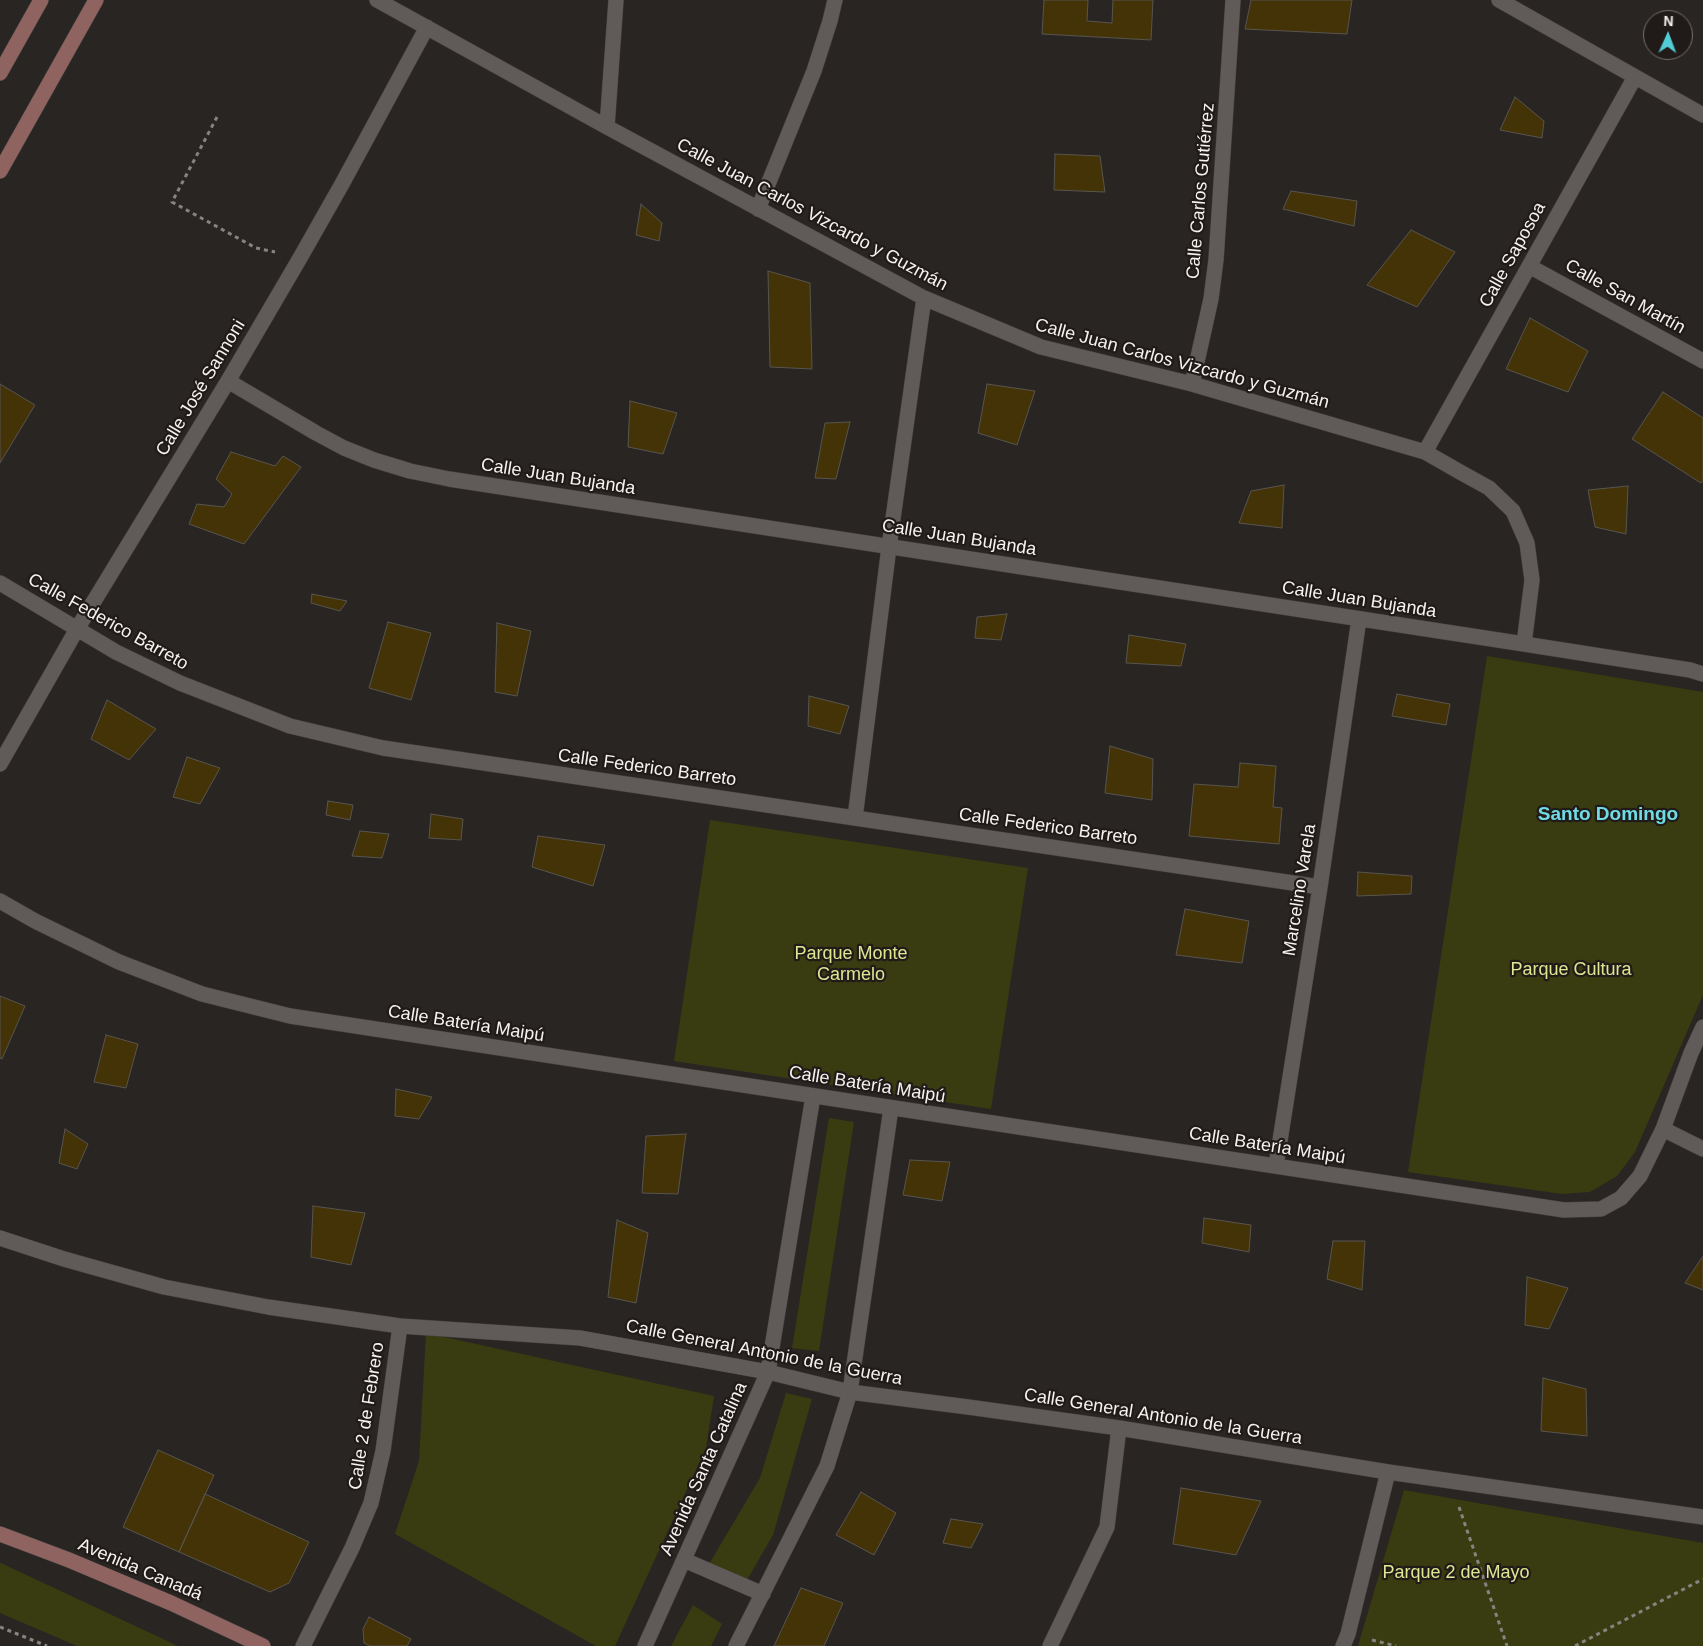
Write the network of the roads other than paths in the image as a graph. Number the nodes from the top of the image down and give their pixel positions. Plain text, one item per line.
1 (41, 0) edge
2 (96, 0) edge
3 (377, 0) edge
4 (616, 0) edge
5 (835, 0) edge
6 (1233, 0) edge
7 (1499, 0) edge
8 (428, 27) junction
9 (0, 73) edge
10 (1635, 77) junction
11 (1703, 115) edge
12 (607, 127) junction
13 (0, 171) edge
14 (758, 209) junction
15 (1529, 266) junction
16 (924, 298) junction
17 (1703, 361) edge
18 (228, 381) junction
19 (1192, 384) junction
20 (1425, 452) junction
21 (889, 547) junction
22 (0, 583) edge
23 (1359, 619) junction
24 (76, 629) junction
25 (1524, 644) junction
26 (1703, 674) edge
27 (0, 764) edge
28 (855, 818) junction
29 (1320, 887) junction
30 (0, 900) edge
31 (1703, 1027) edge
32 (813, 1096) junction
33 (891, 1108) junction
34 (1663, 1129) junction
35 (1703, 1149) edge
36 (1276, 1166) junction
37 (0, 1238) edge
38 (400, 1326) junction
39 (768, 1372) junction
40 (850, 1392) junction
41 (1119, 1428) junction
42 (1388, 1472) junction
43 (1703, 1517) edge
44 (0, 1534) edge
45 (684, 1560) junction
46 (763, 1594) junction
47 (263, 1646) edge
48 (303, 1646) edge
49 (645, 1646) edge
50 (736, 1646) edge
51 (1050, 1646) edge
52 (1343, 1646) edge

1 - 9 main road
2 - 13 main road
3 - 8 street, Calle Juan Carlos Vizcardo y Guzmán
4 - 12 street
5 - 14 street
6 - 19 street, Calle Carlos Gutiérrez
7 - 10 street
8 - 12 street, Calle Juan Carlos Vizcardo y Guzmán
8 - 18 street, Calle José Sannoni
10 - 11 street
10 - 15 street, Calle Saposoa
12 - 14 street, Calle Juan Carlos Vizcardo y Guzmán
14 - 16 street, Calle Juan Carlos Vizcardo y Guzmán
15 - 17 street, Calle San Martín
15 - 20 street, Calle Saposoa
16 - 19 street, Calle Juan Carlos Vizcardo y Guzmán
16 - 21 street
18 - 21 street, Calle Juan Bujanda
18 - 24 street, Calle José Sannoni
19 - 20 street, Calle Juan Carlos Vizcardo y Guzmán
20 - 25 street, Calle Juan Carlos Vizcardo y Guzmán
21 - 23 street, Calle Juan Bujanda
21 - 28 street
22 - 24 street, Calle Federico Barreto
23 - 25 street, Calle Juan Bujanda
23 - 29 street, Marcelino Varela
24 - 27 street, Calle José Sannoni
24 - 28 street, Calle Federico Barreto
25 - 26 street, Calle Juan Bujanda
28 - 29 street, Calle Federico Barreto
29 - 36 street, Marcelino Varela
30 - 32 street, Calle Batería Maipú
31 - 34 street
32 - 33 street, Calle Batería Maipú
32 - 39 street, Avenida Santa Catalina
33 - 36 street, Calle Batería Maipú
33 - 40 street
34 - 35 street
34 - 36 street, Calle Batería Maipú
37 - 38 street, Calle General Antonio de la Guerra
38 - 39 street, Calle General Antonio de la Guerra
38 - 48 street, Calle 2 de Febrero
39 - 40 street, Calle General Antonio de la Guerra
39 - 45 street, Avenida Santa Catalina
40 - 41 street, Calle General Antonio de la Guerra
40 - 46 street
41 - 42 street, Calle General Antonio de la Guerra
41 - 51 street
42 - 43 street, Calle General Antonio de la Guerra
42 - 52 street
44 - 47 main road, Avenida Canadá
45 - 46 street
45 - 49 street, Avenida Santa Catalina
46 - 50 street

